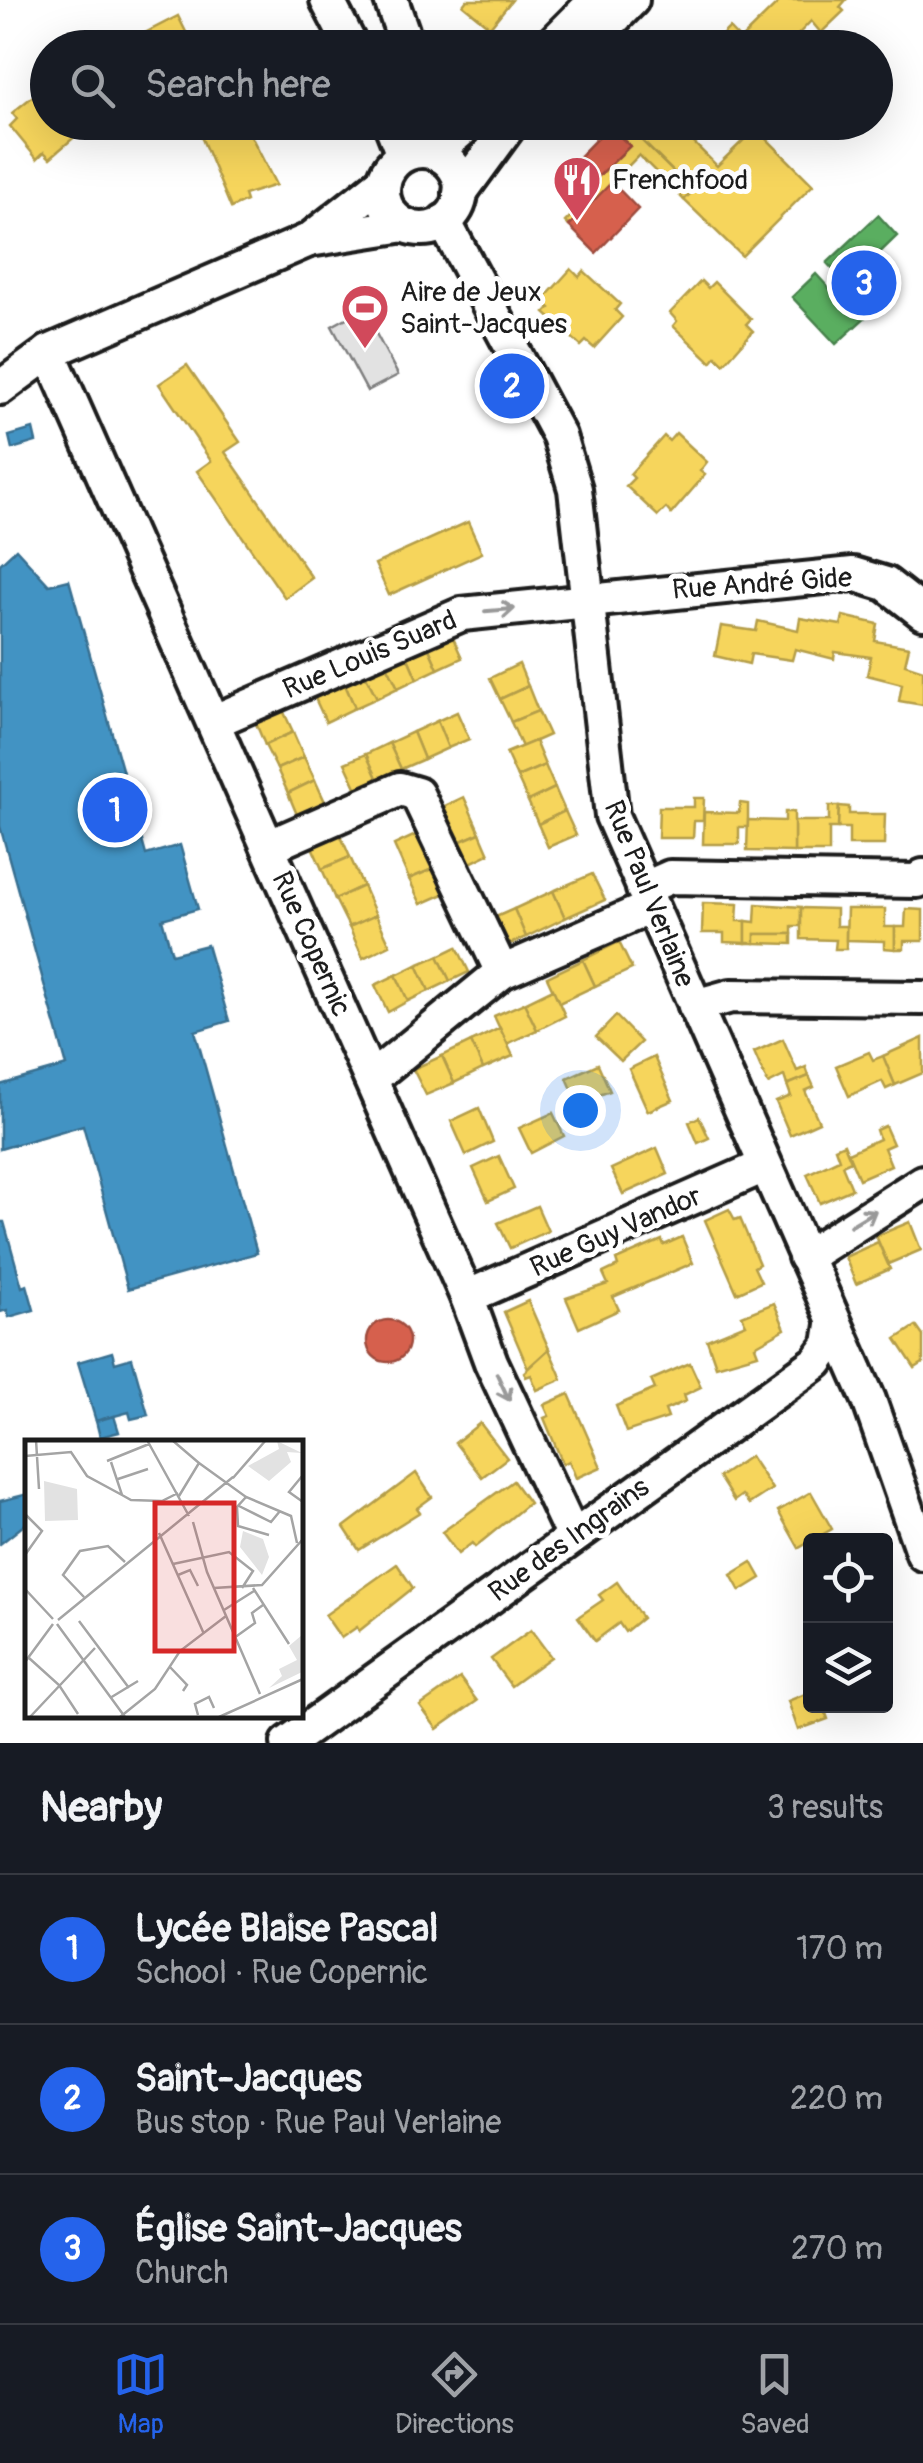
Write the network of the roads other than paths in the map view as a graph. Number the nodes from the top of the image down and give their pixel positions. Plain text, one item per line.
1 (327, 0) edge
2 (391, 0) edge
3 (596, 0) edge
4 (632, 0) edge
5 (343, 30) edge
6 (402, 30) edge
7 (566, 30) edge
8 (603, 30) edge
9 (397, 140) edge
10 (443, 140) edge
11 (499, 140) edge
12 (407, 163) junction
13 (452, 207) junction
14 (406, 225) junction
15 (308, 240) junction
16 (49, 352) junction
17 (0, 388) edge
18 (589, 600) junction
19 (923, 613) edge
20 (214, 721) junction
21 (268, 847) junction
22 (923, 876) edge
23 (647, 898) junction
24 (502, 972) junction
25 (923, 998) edge
26 (695, 1006) junction
27 (370, 1079) junction
28 (764, 1166) junction
29 (923, 1182) edge
30 (805, 1257) junction
31 (467, 1297) junction
32 (833, 1325) junction
33 (573, 1536) junction
34 (923, 1554) edge
35 (288, 1743) edge

1 - 5 street
2 - 6 street
3 - 7 street
4 - 8 street
9 - 12 street
10 - 12 street
11 - 13 street
12 - 13 street
12 - 14 street
12 - 15 street
13 - 14 street
13 - 18 street, Rue Paul Verlaine
14 - 15 street
15 - 16 street
16 - 17 street
16 - 20 street, Rue Copernic
18 - 19 street, Rue André Gide
20 -> 18 street, Rue Louis Suard
18 - 23 street, Rue Paul Verlaine
20 - 21 street, Rue Copernic
21 - 24 street
21 - 27 street, Rue Copernic
22 - 23 street
23 - 24 street
23 - 26 street, Rue Paul Verlaine
24 - 27 street
25 - 26 street
26 - 28 street, Rue Paul Verlaine
27 - 31 street, Rue Copernic
28 - 30 street, Rue Paul Verlaine
28 - 31 street, Rue Guy Vandor
30 -> 29 street
30 - 32 street, Rue Paul Verlaine
31 -> 33 street, Rue Copernic
32 - 33 street, Rue des Ingrains
32 - 34 street, Rue Paul Verlaine
33 - 35 street, Rue des Ingrains

